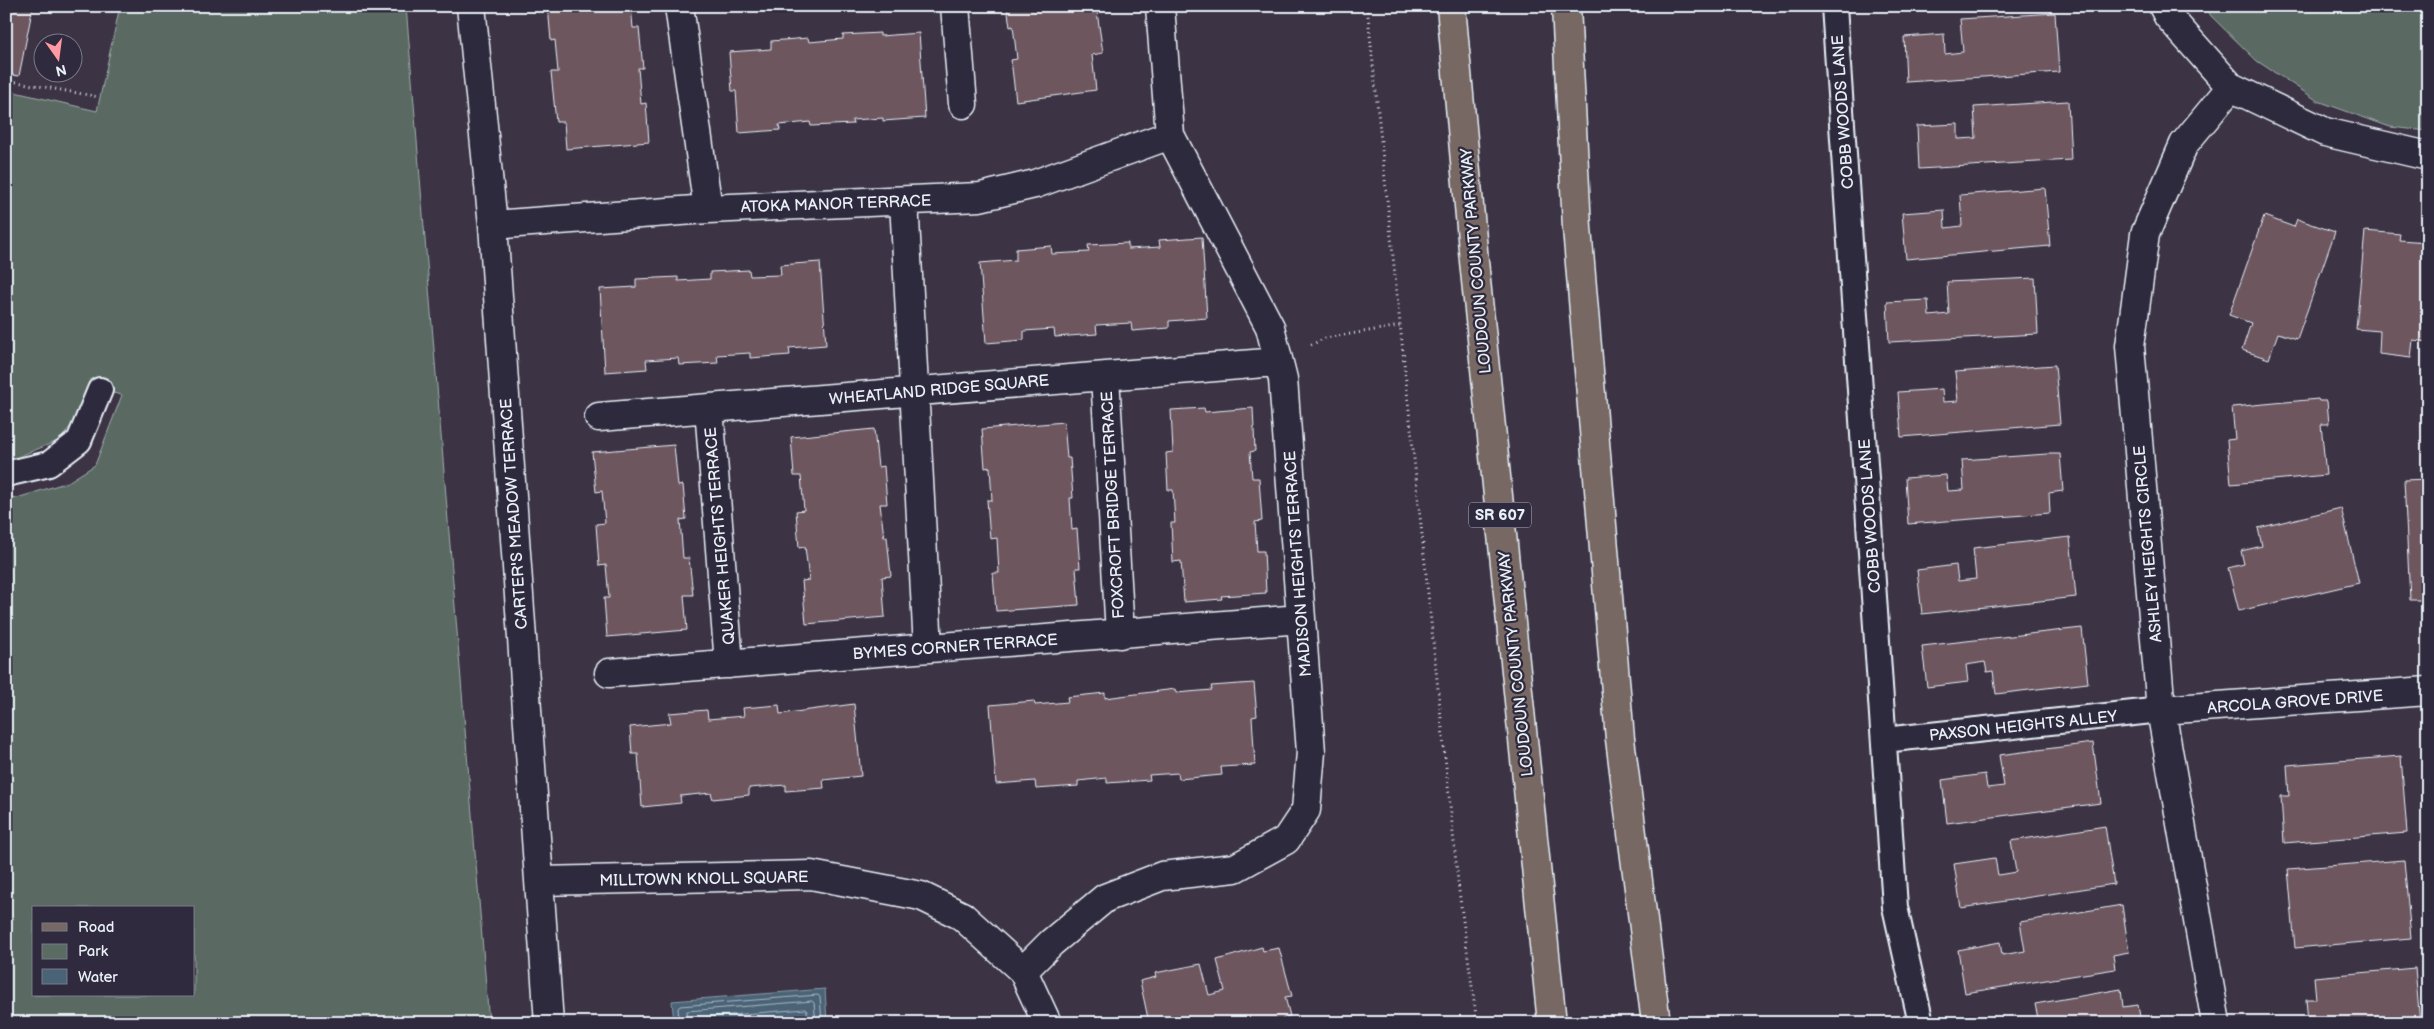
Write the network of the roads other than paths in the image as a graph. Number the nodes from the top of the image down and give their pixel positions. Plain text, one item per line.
1 (471, 6) edge
2 (679, 6) edge
3 (955, 6) edge
4 (1160, 6) edge
5 (1451, 6) edge
6 (1566, 6) edge
7 (1834, 6) edge
8 (2163, 6) edge
9 (2231, 87) junction
10 (963, 104) dead end
11 (1170, 134) junction
12 (2428, 156) edge
13 (904, 201) junction
14 (708, 209) junction
15 (493, 225) junction
16 (1278, 362) junction
17 (1105, 376) junction
18 (100, 390) dead end
19 (915, 392) junction
20 (709, 408) junction
21 (599, 417) dead end
22 (6, 474) edge
23 (1301, 619) junction
24 (1120, 634) junction
25 (928, 648) junction
26 (729, 664) junction
27 (609, 673) dead end
28 (2428, 692) edge
29 (2161, 710) junction
30 (1884, 740) junction
31 (539, 881) junction
32 (1023, 971) junction
33 (549, 1023) edge
34 (1047, 1023) edge
35 (1552, 1023) edge
36 (1656, 1023) edge
37 (1921, 1023) edge
38 (2216, 1023) edge

1 - 15 street, CARTER'S MEADOW TERRACE
2 - 14 street
3 - 10 street
4 - 11 street, MADISON HEIGHTS TERRACE
5 - 35 main road, LOUDOUN COUNTY PARKWAY / SR 607
6 - 36 main road
7 - 30 lane, COBB WOODS LANE
8 - 9 street
9 - 12 street
9 - 29 street, ASHLEY HEIGHTS CIRCLE
11 - 13 street, ATOKA MANOR TERRACE
11 - 16 street, MADISON HEIGHTS TERRACE
13 - 14 street, ATOKA MANOR TERRACE
13 - 19 street
14 - 15 street, ATOKA MANOR TERRACE
15 - 31 street, CARTER'S MEADOW TERRACE
16 - 17 street, WHEATLAND RIDGE SQUARE
16 - 23 street, MADISON HEIGHTS TERRACE
17 - 19 street, WHEATLAND RIDGE SQUARE
17 - 24 street, FOXCROFT BRIDGE TERRACE
18 - 22 lane
19 - 20 street, WHEATLAND RIDGE SQUARE
19 - 25 street
20 - 21 street, WHEATLAND RIDGE SQUARE
20 - 26 street, QUAKER HEIGHTS TERRACE
23 - 24 street, BYMES CORNER TERRACE
23 - 32 street, MADISON HEIGHTS TERRACE
24 - 25 street, BYMES CORNER TERRACE
25 - 26 street, BYMES CORNER TERRACE
26 - 27 street, BYMES CORNER TERRACE
28 - 29 street, ARCOLA GROVE DRIVE
29 - 30 lane, PAXSON HEIGHTS ALLEY
29 - 38 street, ASHLEY HEIGHTS CIRCLE
30 - 37 lane, COBB WOODS LANE
31 - 32 street, MILLTOWN KNOLL SQUARE
31 - 33 street, CARTER'S MEADOW TERRACE
32 - 34 street, MILLTOWN KNOLL SQUARE

